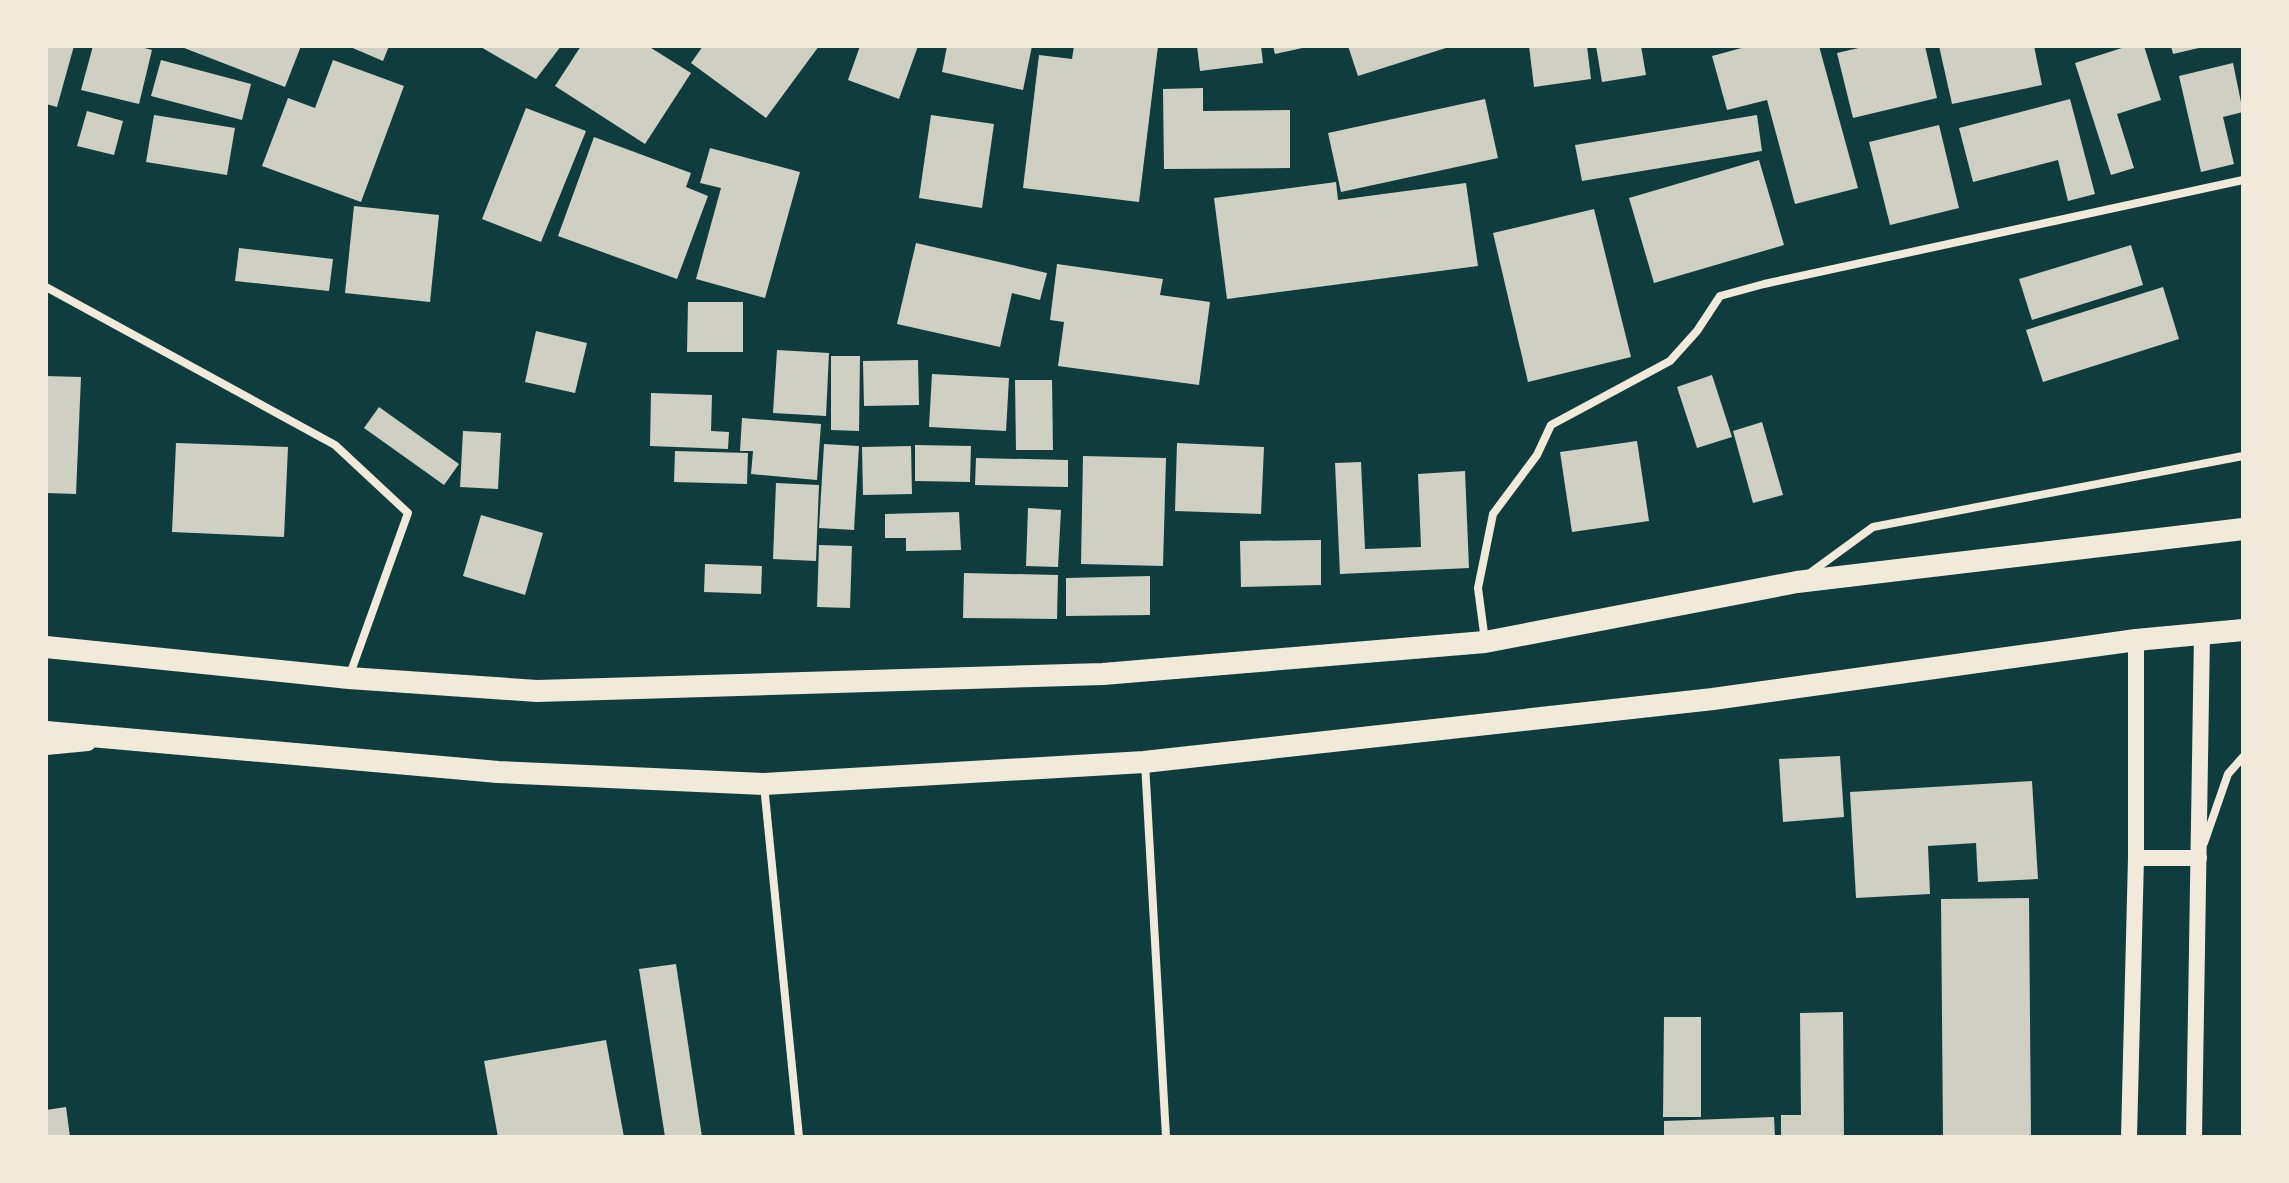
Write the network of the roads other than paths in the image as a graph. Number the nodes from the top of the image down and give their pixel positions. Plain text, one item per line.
1 (2243, 180) edge
2 (46, 287) edge
3 (2243, 456) edge
4 (2243, 529) edge
5 (1797, 582) junction
6 (2243, 630) edge
7 (2202, 634) junction
8 (2136, 640) junction
9 (1485, 642) junction
10 (46, 647) edge
11 (349, 678) junction
12 (46, 732) edge
13 (122, 739) junction
14 (46, 747) edge
15 (2243, 757) edge
16 (1144, 762) junction
17 (764, 784) junction
18 (2136, 858) junction
19 (2199, 858) junction
20 (799, 1137) edge
21 (1166, 1137) edge
22 (2129, 1137) edge
23 (2194, 1137) edge

1 - 9 street
2 - 11 street
3 - 5 street
4 - 5 highway
5 - 9 highway
6 - 7 highway
7 - 8 highway
7 - 19 main road
8 - 16 highway
8 - 18 main road
9 - 11 highway
10 - 11 highway
12 - 13 highway
13 - 14 main road
13 - 17 highway
15 - 19 street
16 - 17 highway
16 - 21 street
17 - 20 street
18 - 19 main road
18 - 22 main road
19 - 23 main road

